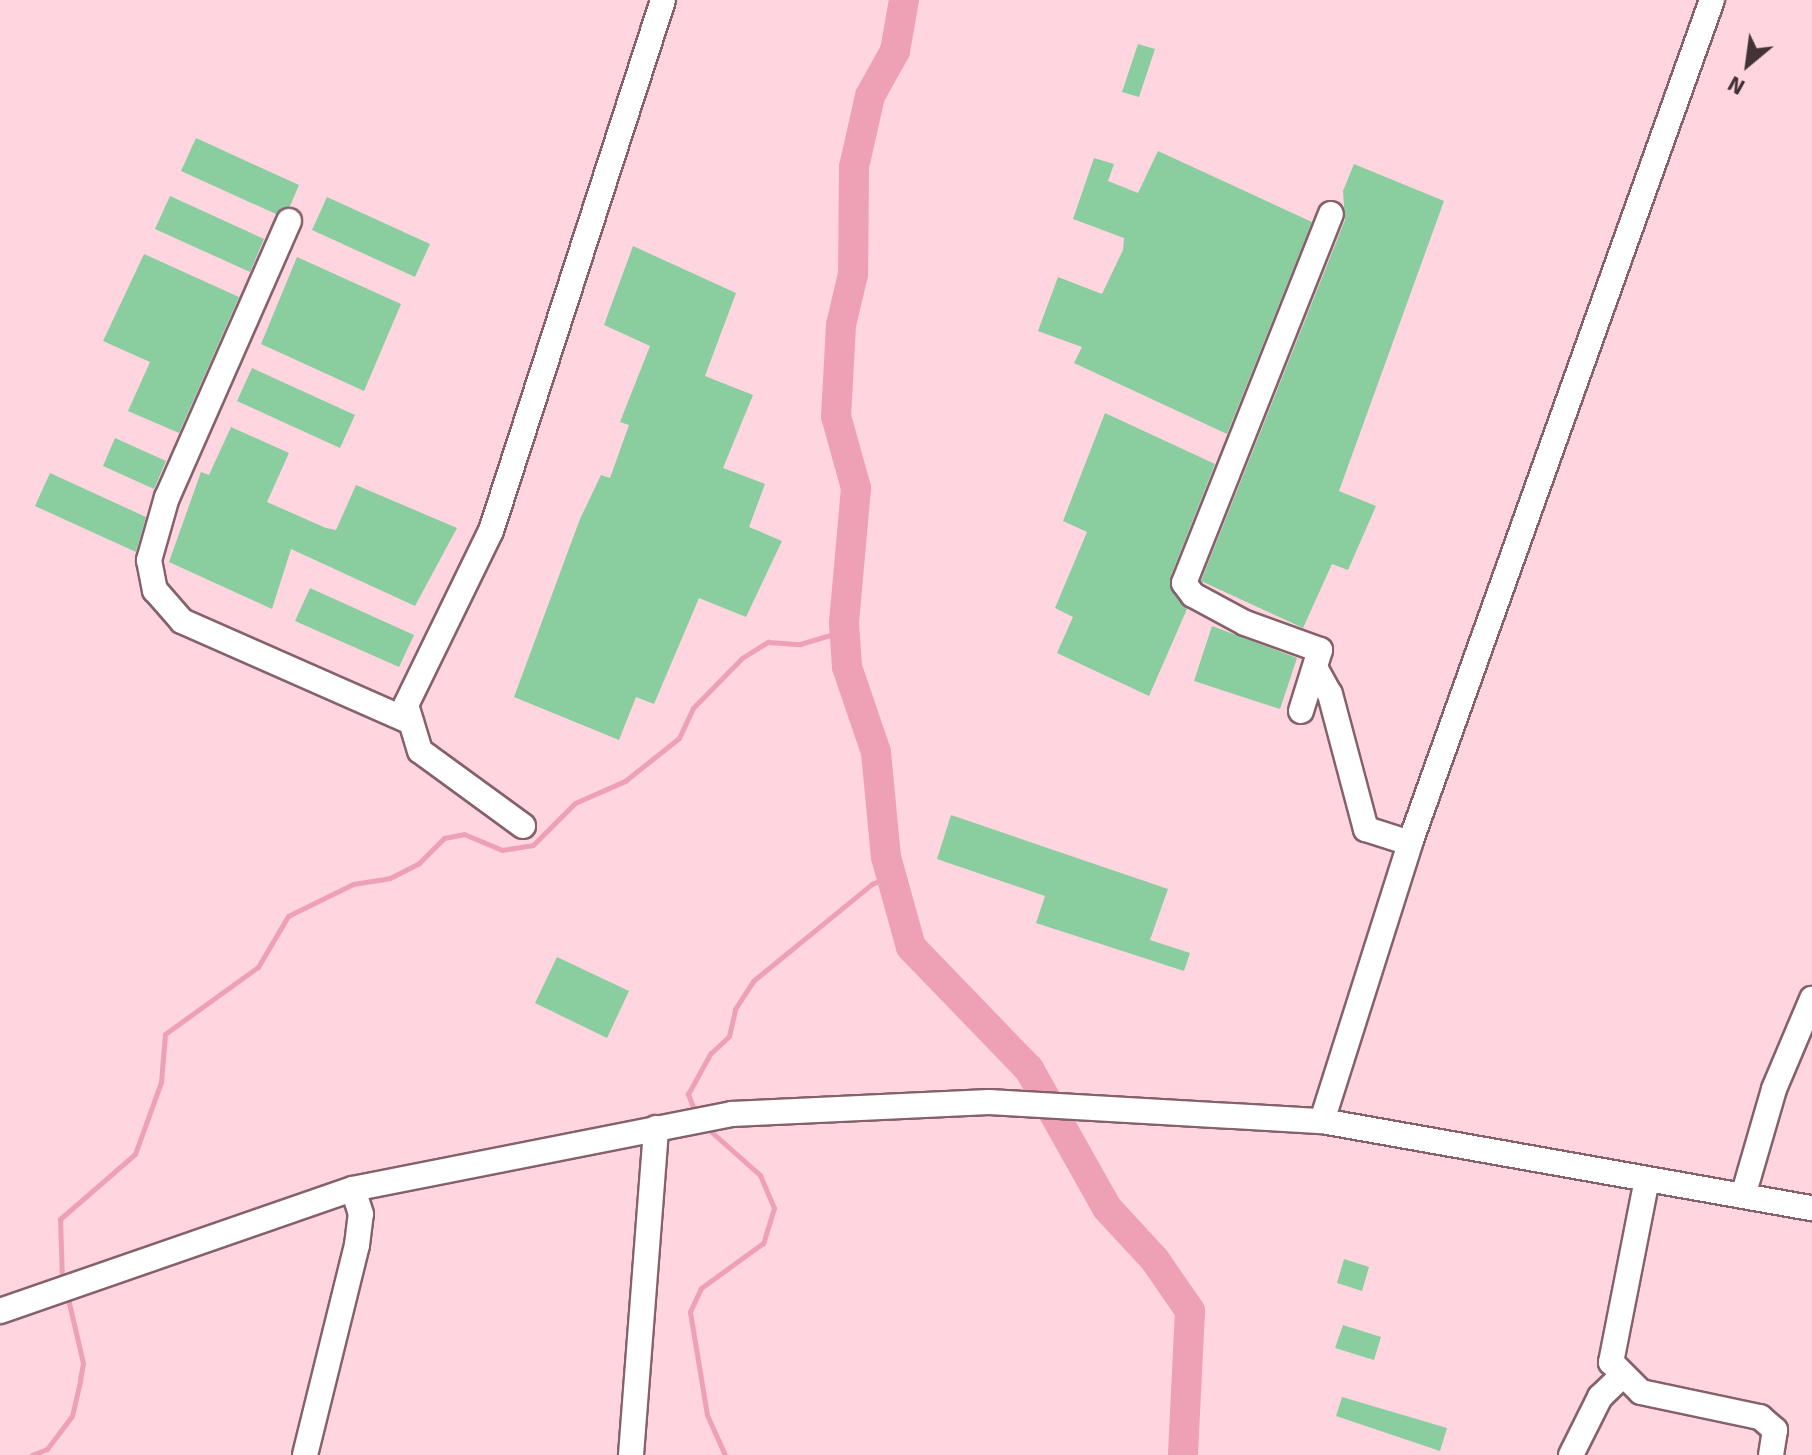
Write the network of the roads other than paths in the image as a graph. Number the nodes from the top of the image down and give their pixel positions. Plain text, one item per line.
1 (663, 0) edge
2 (1712, 0) edge
3 (1331, 214) dead end
4 (289, 221) dead end
5 (1317, 671) junction
6 (1301, 711) dead end
7 (411, 722) junction
8 (523, 826) dead end
9 (1410, 843) junction
10 (1812, 999) edge
11 (1322, 1121) junction
12 (656, 1128) junction
13 (1647, 1179) junction
14 (353, 1189) junction
15 (1743, 1196) junction
16 (1812, 1208) edge
17 (0, 1311) edge
18 (1620, 1378) junction
19 (305, 1455) edge
20 (631, 1455) edge
21 (1571, 1455) edge
22 (1771, 1455) edge

1 - 7 street
2 - 9 street
3 - 5 street
4 - 7 street
5 - 6 street
5 - 9 street
7 - 8 street
9 - 11 street
10 - 15 street
11 - 12 street
11 - 13 street
12 - 14 street
12 - 20 street
13 - 15 street
13 - 18 street
14 - 17 street
14 - 19 street
15 - 16 street
18 - 21 street
18 - 22 street

